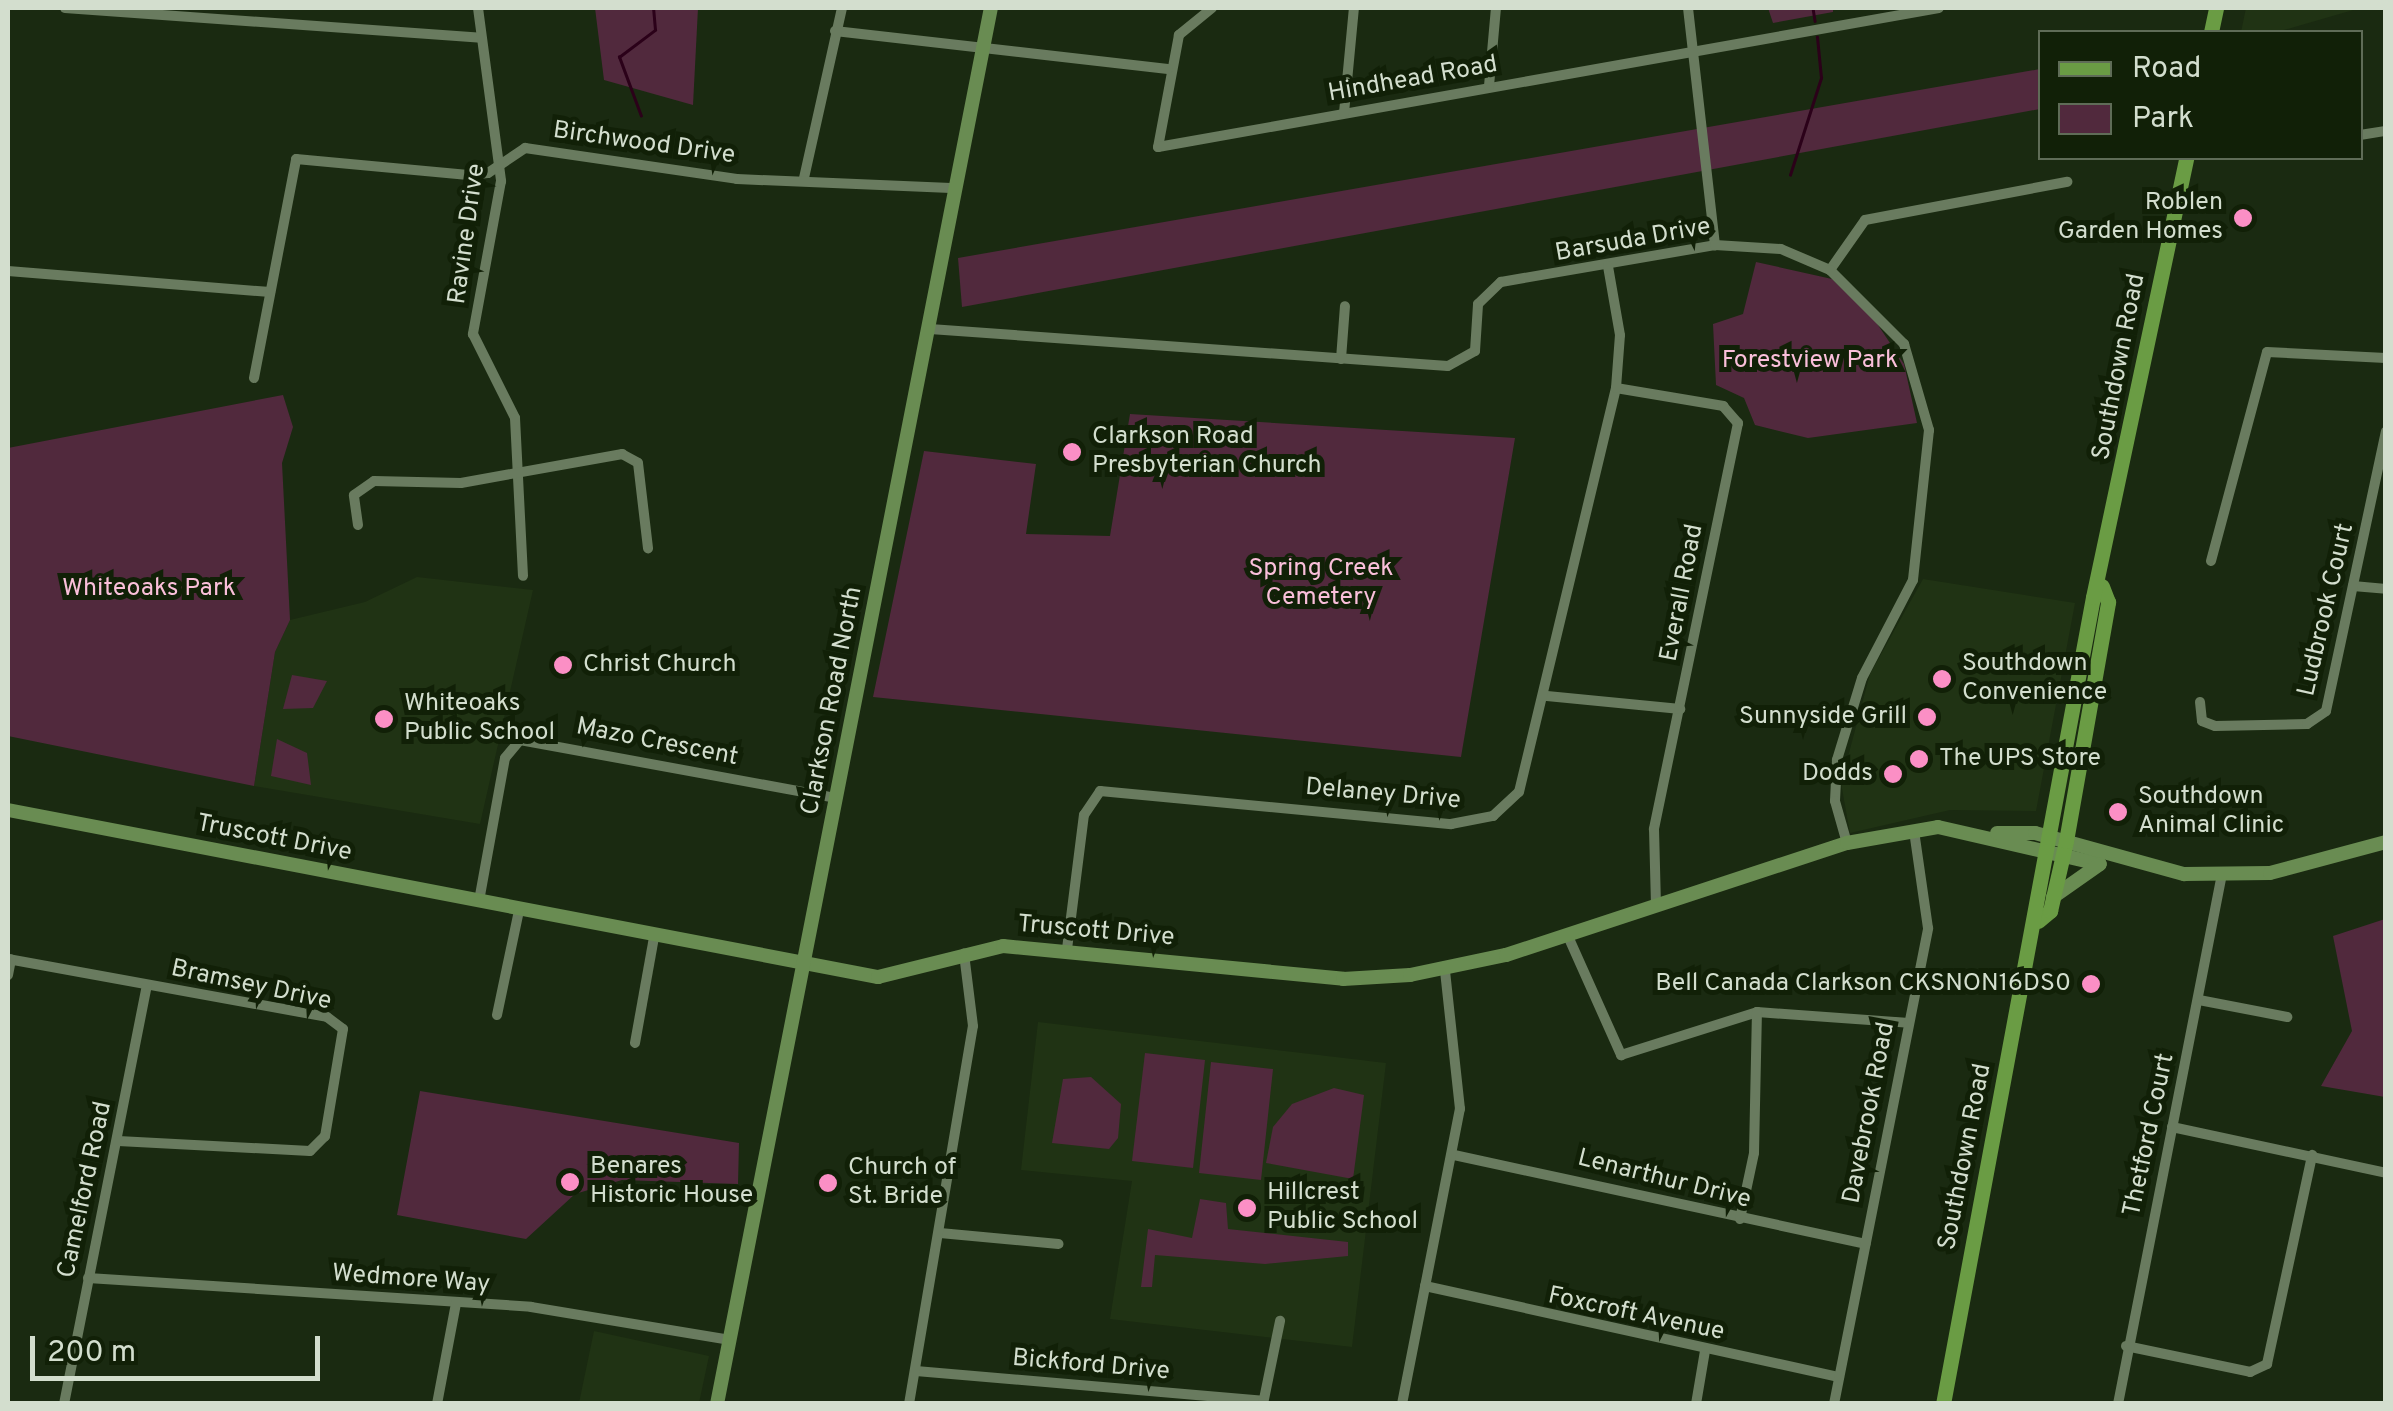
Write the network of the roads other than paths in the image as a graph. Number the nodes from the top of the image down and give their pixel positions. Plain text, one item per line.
1 (66, 8) edge
2 (478, 8) edge
3 (842, 8) edge
4 (992, 8) edge
5 (1212, 8) edge
6 (1354, 8) edge
7 (1496, 8) edge
8 (1688, 8) edge
9 (1939, 8) edge
10 (1899, 11) edge
11 (835, 30) junction
12 (481, 38) junction
13 (1700, 50) junction
14 (983, 53) junction
15 (1168, 69) junction
16 (1489, 86) junction
17 (1344, 113) junction
18 (2186, 160) edge
19 (500, 166) junction
20 (804, 178) junction
21 (2068, 182) dead end
22 (951, 188) junction
23 (1716, 245) junction
24 (1608, 266) junction
25 (1830, 270) junction
26 (8, 271) edge
27 (270, 292) junction
28 (1345, 306) dead end
29 (930, 329) junction
30 (2386, 358) edge
31 (1340, 359) junction
32 (254, 378) dead end
33 (1616, 388) junction
34 (2386, 431) edge
35 (2384, 446) edge
36 (520, 476) junction
37 (358, 526) dead end
38 (648, 548) dead end
39 (2211, 562) dead end
40 (523, 576) dead end
41 (2102, 586) junction
42 (2353, 586) junction
43 (2386, 589) edge
44 (1547, 696) junction
45 (2200, 702) dead end
46 (1680, 710) junction
47 (837, 798) junction
48 (8, 810) edge
49 (1914, 831) junction
50 (2386, 842) edge
51 (1847, 843) junction
52 (2047, 844) junction
53 (2065, 848) junction
54 (2108, 862) junction
55 (2222, 874) junction
56 (2053, 898) junction
57 (480, 902) junction
58 (1656, 903) junction
59 (519, 911) junction
60 (2038, 921) junction
61 (1566, 934) junction
62 (654, 937) junction
63 (1067, 949) junction
64 (964, 954) junction
65 (9, 959) edge
66 (802, 966) junction
67 (1444, 970) junction
68 (8, 975) edge
69 (147, 985) junction
70 (2198, 1000) junction
71 (1757, 1012) junction
72 (497, 1015) dead end
73 (2288, 1017) dead end
74 (1908, 1023) junction
75 (635, 1043) dead end
76 (2172, 1127) junction
77 (118, 1141) junction
78 (1454, 1155) junction
79 (2312, 1156) junction
80 (2386, 1173) edge
81 (1740, 1219) junction
82 (940, 1233) junction
83 (1058, 1244) dead end
84 (1865, 1244) junction
85 (88, 1278) junction
86 (1425, 1286) junction
87 (456, 1304) junction
88 (1280, 1321) dead end
89 (730, 1340) junction
90 (2126, 1346) junction
91 (1705, 1351) junction
92 (916, 1371) junction
93 (1839, 1376) junction
94 (1263, 1402) edge
95 (64, 1404) edge
96 (438, 1404) edge
97 (717, 1404) edge
98 (909, 1404) edge
99 (1402, 1404) edge
100 (1696, 1404) edge
101 (1834, 1404) edge
102 (1944, 1404) edge
103 (2118, 1404) edge

1 - 12 street
2 - 12 street, Ravine Drive
3 - 11 street
4 - 14 street, Clarkson Road North
5 - 15 street
6 - 17 street
7 - 16 street
8 - 13 street
9 - 10 street, Hindhead Road
10 - 13 street, Hindhead Road
11 - 14 street
11 - 20 street
12 - 19 street, Ravine Drive
13 - 16 street, Hindhead Road
13 - 23 street
14 - 15 street
14 - 22 street, Clarkson Road North
15 - 17 street, Hindhead Road
16 - 17 street, Hindhead Road
18 - 41 main road, Southdown Road
19 - 20 street, Birchwood Drive
19 - 27 street, Birchwood Drive
19 - 36 street, Ravine Drive
20 - 22 street, Birchwood Drive
21 - 25 street
22 - 29 street, Clarkson Road North
23 - 24 street, Barsuda Drive
23 - 25 street, Barsuda Drive
24 - 31 street, Barsuda Drive
24 - 33 street, Delaney Drive
25 - 51 street, Barsuda Drive
26 - 27 street
27 - 32 street, Birchwood Drive
28 - 31 street
29 - 31 street, Barsuda Drive
29 - 47 street, Clarkson Road North
30 - 39 street
33 - 44 street, Delaney Drive
33 - 46 street, Everall Road
34 - 35 street, Ludbrook Court
35 - 42 street, Ludbrook Court
36 - 37 street
36 - 38 street
36 - 40 street, Ravine Drive
41 - 52 main road, Southdown Road
41 - 53 main road, Southdown Road
42 - 43 street
42 - 45 street, Ludbrook Court
44 - 46 street
44 - 63 street, Delaney Drive
46 - 58 street, Everall Road
47 - 57 street, Mazo Crescent
47 - 66 street, Clarkson Road North
48 - 57 street, Truscott Drive
49 - 51 street, Truscott Drive
49 - 52 street, Truscott Drive
49 - 74 street, Davebrook Road
50 - 55 street, Truscott Drive
51 - 58 street, Truscott Drive
52 - 53 street, Truscott Drive
52 - 60 main road, Southdown Road
53 - 54 street, Truscott Drive
53 - 56 main road, Southdown Road
54 - 55 street, Truscott Drive
54 - 56 street
55 - 70 street, Thetford Court
56 - 60 main road, Southdown Road
57 - 59 street, Truscott Drive
58 - 61 street, Truscott Drive
59 - 62 street, Truscott Drive
59 - 72 street
60 - 102 main road, Southdown Road
61 - 67 street, Truscott Drive
61 - 71 street
62 - 66 street, Truscott Drive
62 - 75 street
63 - 64 street, Truscott Drive
63 - 67 street, Truscott Drive
64 - 66 street, Truscott Drive
64 - 82 street
65 - 68 street
65 - 69 street, Bramsey Drive
66 - 89 street, Clarkson Road North
67 - 78 street
69 - 77 street, Camelford Road
69 - 77 street, Bramsey Drive
70 - 73 street
70 - 76 street, Thetford Court
71 - 74 street
71 - 81 street
74 - 84 street, Davebrook Road
76 - 79 street
76 - 90 street, Thetford Court
77 - 85 street, Camelford Road
78 - 81 street, Lenarthur Drive
78 - 86 street
79 - 80 street
79 - 90 street
81 - 84 street, Lenarthur Drive
82 - 83 street
82 - 92 street
84 - 93 street, Davebrook Road
85 - 87 street, Wedmore Way
85 - 95 street, Camelford Road
86 - 91 street, Foxcroft Avenue
86 - 99 street
87 - 89 street, Wedmore Way
87 - 96 street
88 - 94 street
89 - 97 street, Clarkson Road North
90 - 103 street, Thetford Court
91 - 93 street, Foxcroft Avenue
91 - 100 street
92 - 94 street, Bickford Drive
92 - 98 street
93 - 101 street, Davebrook Road

